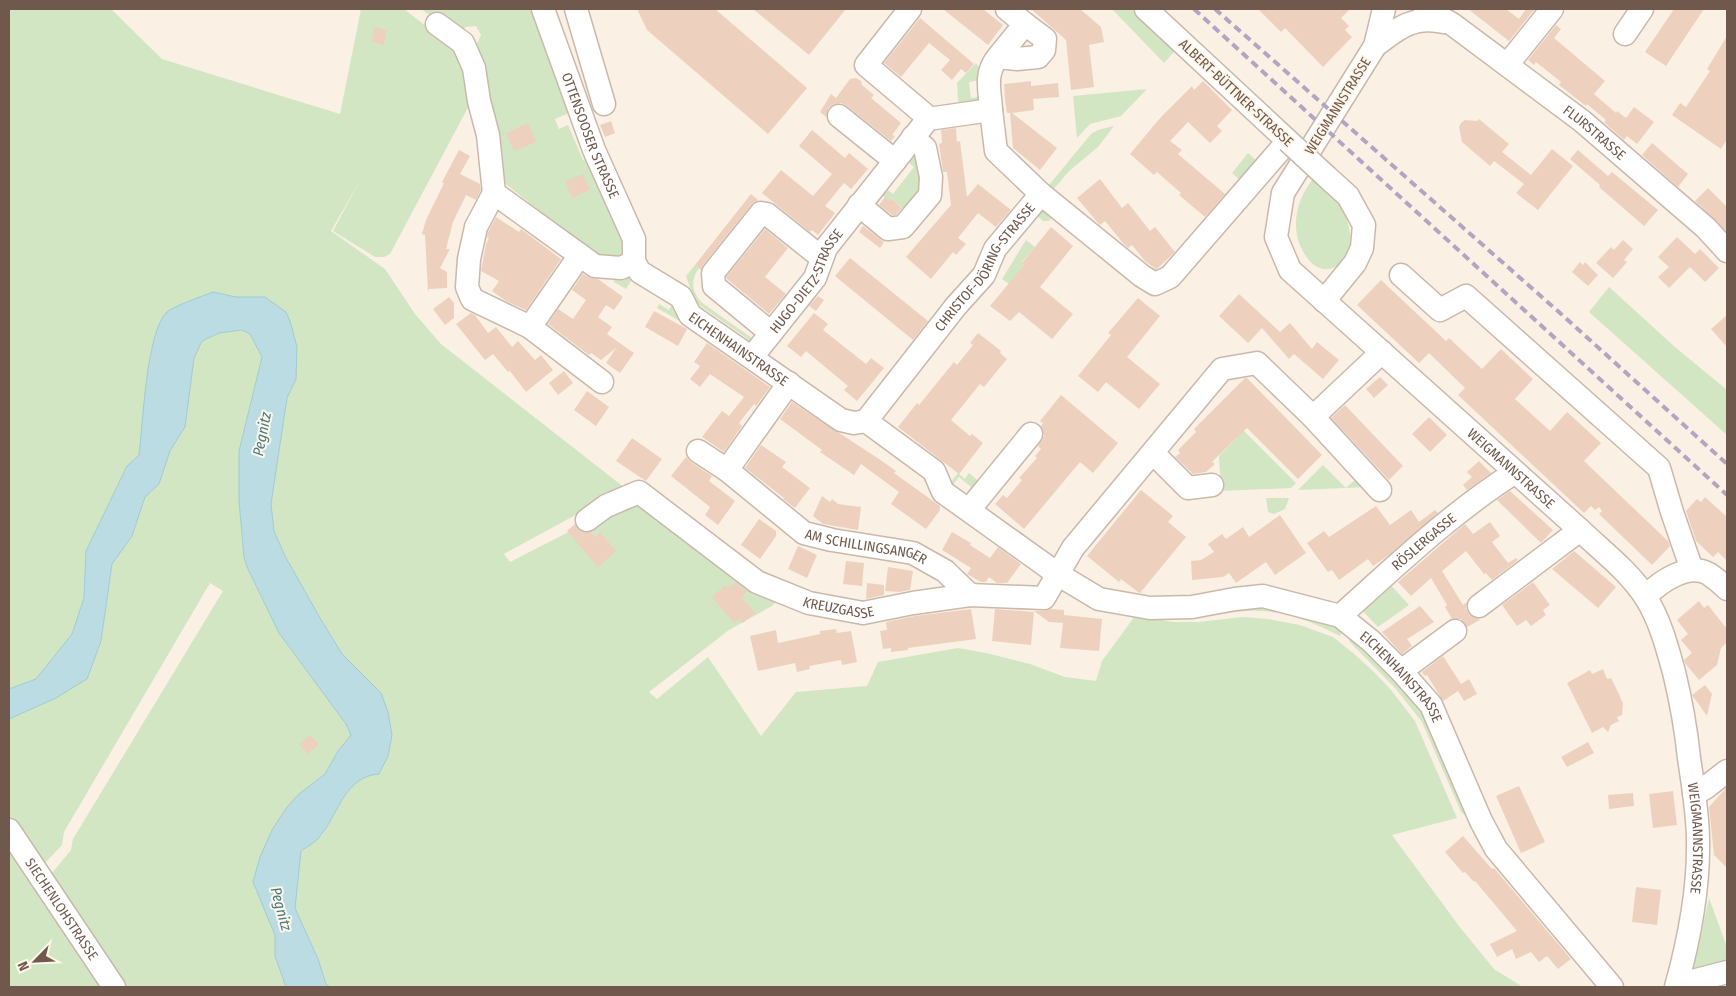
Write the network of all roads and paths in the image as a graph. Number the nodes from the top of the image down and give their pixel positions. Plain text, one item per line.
1 (543, 9) edge
2 (576, 9) edge
3 (910, 9) edge
4 (1007, 9) edge
5 (1146, 9) edge
6 (1425, 9) edge
7 (1552, 9) edge
8 (1642, 9) edge
9 (1384, 10) edge
10 (436, 24) dead end
11 (1025, 24) junction
12 (1452, 24) junction
13 (1625, 34) dead end
14 (1376, 46) junction
15 (998, 57) junction
16 (1507, 65) junction
17 (604, 104) dead end
18 (991, 110) junction
19 (839, 116) dead end
20 (930, 119) junction
21 (913, 138) junction
22 (1288, 141) junction
23 (894, 161) junction
24 (494, 194) junction
25 (1041, 194) junction
26 (860, 205) junction
27 (1727, 251) edge
28 (580, 256) junction
29 (822, 258) junction
30 (634, 262) junction
31 (1401, 275) dead end
32 (1324, 301) junction
33 (530, 327) junction
34 (771, 333) junction
35 (1382, 352) junction
36 (752, 357) junction
37 (602, 382) dead end
38 (789, 383) junction
39 (1312, 417) junction
40 (866, 421) junction
41 (1031, 434) dead end
42 (698, 452) dead end
43 (1153, 453) junction
44 (727, 470) junction
45 (1514, 472) junction
46 (1212, 485) dead end
47 (1380, 490) dead end
48 (969, 510) junction
49 (587, 520) dead end
50 (1580, 530) junction
51 (1692, 570) junction
52 (1059, 575) junction
53 (1727, 589) edge
54 (970, 596) junction
55 (1646, 596) junction
56 (1480, 606) dead end
57 (1340, 616) junction
58 (1454, 631) dead end
59 (1401, 671) junction
60 (1727, 772) edge
61 (1694, 794) junction
62 (9, 830) edge
63 (1727, 972) edge
64 (1677, 986) edge
65 (114, 987) edge
66 (1612, 987) edge

1 - 30 street, OTTENSOOSER STRASSE
2 - 17 street
3 - 20 street
4 - 11 street
5 - 22 street, ALBERT-BÜTTNER-STRASSE
6 - 12 street, FLURSTRASSE
7 - 16 street
8 - 13 street
9 - 14 street, WEIGMANNSTRASSE
10 - 24 street
11 - 15 street
11 - 15 street
12 - 14 street, FLURSTRASSE
12 - 16 street, FLURSTRASSE
14 - 32 street, WEIGMANNSTRASSE
15 - 18 street
16 - 27 street, FLURSTRASSE
18 - 20 street
18 - 25 street
19 - 23 street
20 - 21 street, HUGO-DIETZ-STRASSE
21 - 23 street, HUGO-DIETZ-STRASSE
21 - 26 street
22 - 25 street, CHRISTOF-DÖRING-STRASSE
22 - 32 street, ALBERT-BÜTTNER-STRASSE, bridge
23 - 26 street, HUGO-DIETZ-STRASSE
24 - 28 street
24 - 33 street
25 - 40 street, CHRISTOF-DÖRING-STRASSE
26 - 29 street, HUGO-DIETZ-STRASSE
28 - 30 street
28 - 33 street
29 - 34 street, HUGO-DIETZ-STRASSE
29 - 34 street
30 - 36 street, EICHENHAINSTRASSE
31 - 51 street
32 - 35 street, WEIGMANNSTRASSE
33 - 37 street
34 - 36 street, HUGO-DIETZ-STRASSE
35 - 39 street
35 - 45 street, WEIGMANNSTRASSE
36 - 38 street, EICHENHAINSTRASSE
38 - 40 street, EICHENHAINSTRASSE
38 - 44 street
39 - 43 street
39 - 47 street
40 - 48 street, EICHENHAINSTRASSE
41 - 48 street
42 - 44 street, AM SCHILLINGSANGER
43 - 46 street
43 - 52 street
44 - 54 street, AM SCHILLINGSANGER
45 - 50 street, WEIGMANNSTRASSE
45 - 57 street, RÖSLERGASSE
48 - 52 street, EICHENHAINSTRASSE
49 - 54 street, KREUZGASSE
50 - 55 street, WEIGMANNSTRASSE
50 - 56 street
51 - 53 street
51 - 55 street
52 - 54 street, KREUZGASSE
52 - 57 street, EICHENHAINSTRASSE
55 - 61 street, WEIGMANNSTRASSE
57 - 59 street, EICHENHAINSTRASSE
58 - 59 street
59 - 66 street, EICHENHAINSTRASSE
60 - 61 street
61 - 64 street, WEIGMANNSTRASSE
62 - 65 street, SIECHENLOHSTRASSE
63 - 64 street

